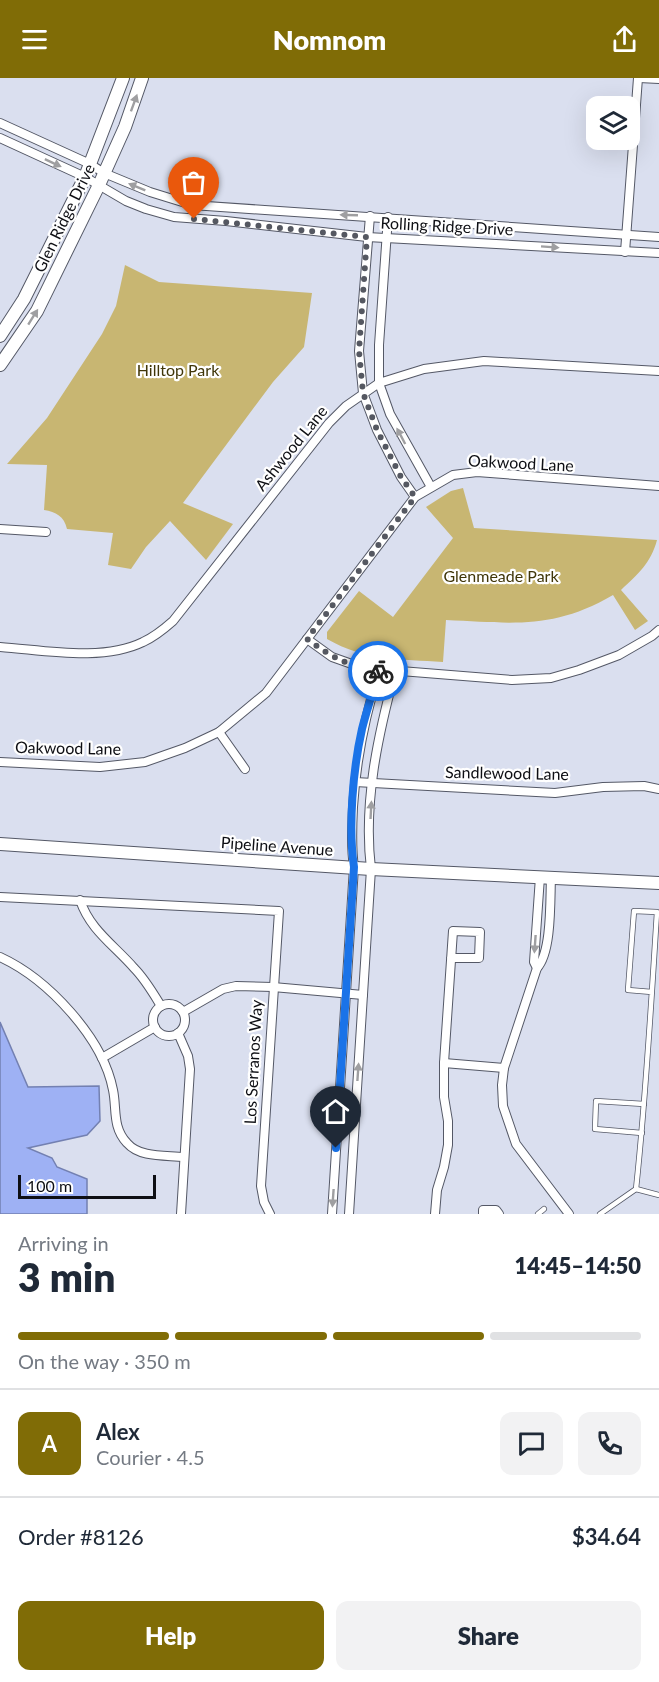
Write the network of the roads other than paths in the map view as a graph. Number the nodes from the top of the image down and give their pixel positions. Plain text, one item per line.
1 (123, 78) edge
2 (142, 78) edge
3 (639, 78) edge
4 (659, 80) edge
5 (0, 123) edge
6 (0, 138) edge
7 (90, 164) junction
8 (85, 177) junction
9 (101, 179) junction
10 (370, 216) junction
11 (388, 217) junction
12 (626, 235) junction
13 (367, 237) junction
14 (386, 237) junction
15 (659, 237) edge
16 (625, 252) junction
17 (659, 253) edge
18 (0, 336) edge
19 (0, 365) edge
20 (659, 371) edge
21 (379, 383) junction
22 (363, 393) junction
23 (659, 486) edge
24 (431, 487) junction
25 (415, 497) junction
26 (0, 529) edge
27 (46, 532) dead end
28 (657, 636) edge
29 (307, 639) junction
30 (0, 647) edge
31 (379, 671) junction
32 (396, 672) junction
33 (219, 732) junction
34 (0, 762) edge
35 (245, 769) dead end
36 (355, 782) junction
37 (373, 783) junction
38 (659, 789) edge
39 (0, 844) edge
40 (354, 867) junction
41 (371, 869) junction
42 (545, 877) junction
43 (659, 883) edge
44 (0, 897) edge
45 (80, 900) junction
46 (537, 915) junction
47 (549, 915) junction
48 (0, 957) edge
49 (451, 958) junction
50 (537, 968) junction
51 (273, 987) junction
52 (652, 992) junction
53 (346, 993) junction
54 (363, 995) junction
55 (161, 1006) junction
56 (183, 1012) junction
57 (155, 1027) junction
58 (178, 1033) junction
59 (102, 1058) junction
60 (444, 1064) junction
61 (504, 1068) junction
62 (644, 1104) junction
63 (642, 1133) junction
64 (183, 1157) junction
65 (636, 1188) junction
66 (659, 1195) edge
67 (544, 1209) dead end
68 (181, 1214) edge
69 (270, 1214) edge
70 (332, 1214) edge
71 (349, 1214) edge
72 (435, 1214) edge
73 (483, 1214) edge
74 (499, 1214) edge
75 (538, 1214) edge
76 (569, 1214) edge
77 (600, 1214) edge

1 - 7 main road, Glen Ridge Drive
9 -> 2 main road, Glen Ridge Drive
3 - 4 street
3 - 12 street
5 - 7 street, Rolling Ridge Drive
6 -> 8 street, Rolling Ridge Drive
7 - 8 main road, Glen Ridge Drive
7 - 9 street, Rolling Ridge Drive
8 - 9 street, Rolling Ridge Drive
8 - 18 main road, Glen Ridge Drive
10 -> 9 street, Rolling Ridge Drive
9 - 13 street, Rolling Ridge Drive
19 -> 9 main road, Glen Ridge Drive
10 - 11 street, Rolling Ridge Drive
10 - 13 street
11 - 12 street, Rolling Ridge Drive
11 - 14 street
12 - 15 street, Rolling Ridge Drive
12 - 16 street
13 - 14 street, Rolling Ridge Drive
13 - 22 street
14 -> 16 street, Rolling Ridge Drive
14 - 21 street
16 - 17 street, Rolling Ridge Drive
20 - 21 street, Ashwood Lane
21 - 22 street, Ashwood Lane
24 -> 21 street
22 - 25 street
22 - 30 street, Ashwood Lane
23 - 24 street, Oakwood Lane
24 - 25 street, Oakwood Lane
25 - 29 street, Oakwood Lane
26 - 27 street
28 - 32 street
29 - 31 street
29 - 33 street, Oakwood Lane
31 - 32 street
31 - 36 street
32 - 37 street
33 - 34 street, Oakwood Lane
33 - 35 street
36 - 37 street, Sandlewood Lane
36 - 40 street
37 - 38 street, Sandlewood Lane
41 -> 37 street
39 - 40 main road, Pipeline Avenue
40 - 41 main road, Pipeline Avenue
40 - 53 street
41 - 42 main road, Pipeline Avenue
41 - 54 street
42 - 43 main road, Pipeline Avenue
42 - 46 street
42 - 47 street
44 - 45 street
45 - 51 street, Los Serranos Way
45 - 55 street
46 - 47 street
46 -> 50 street
47 - 50 street
48 - 59 street
49 - 49 street
49 - 60 street
50 - 61 street
51 - 53 street
51 - 56 street
51 - 69 street, Los Serranos Way
52 - 52 lane
52 - 62 lane
53 - 54 street
53 -> 70 street
71 -> 54 street
55 - 56 street
55 - 57 street
56 - 58 street
57 - 58 street
57 - 59 street
58 - 64 street
59 - 64 street
60 - 61 street
60 - 72 street
61 - 76 street
62 - 63 lane
62 - 63 lane
63 - 65 lane
64 - 68 street
65 - 66 lane
65 - 77 lane
67 - 75 lane
73 - 74 street

